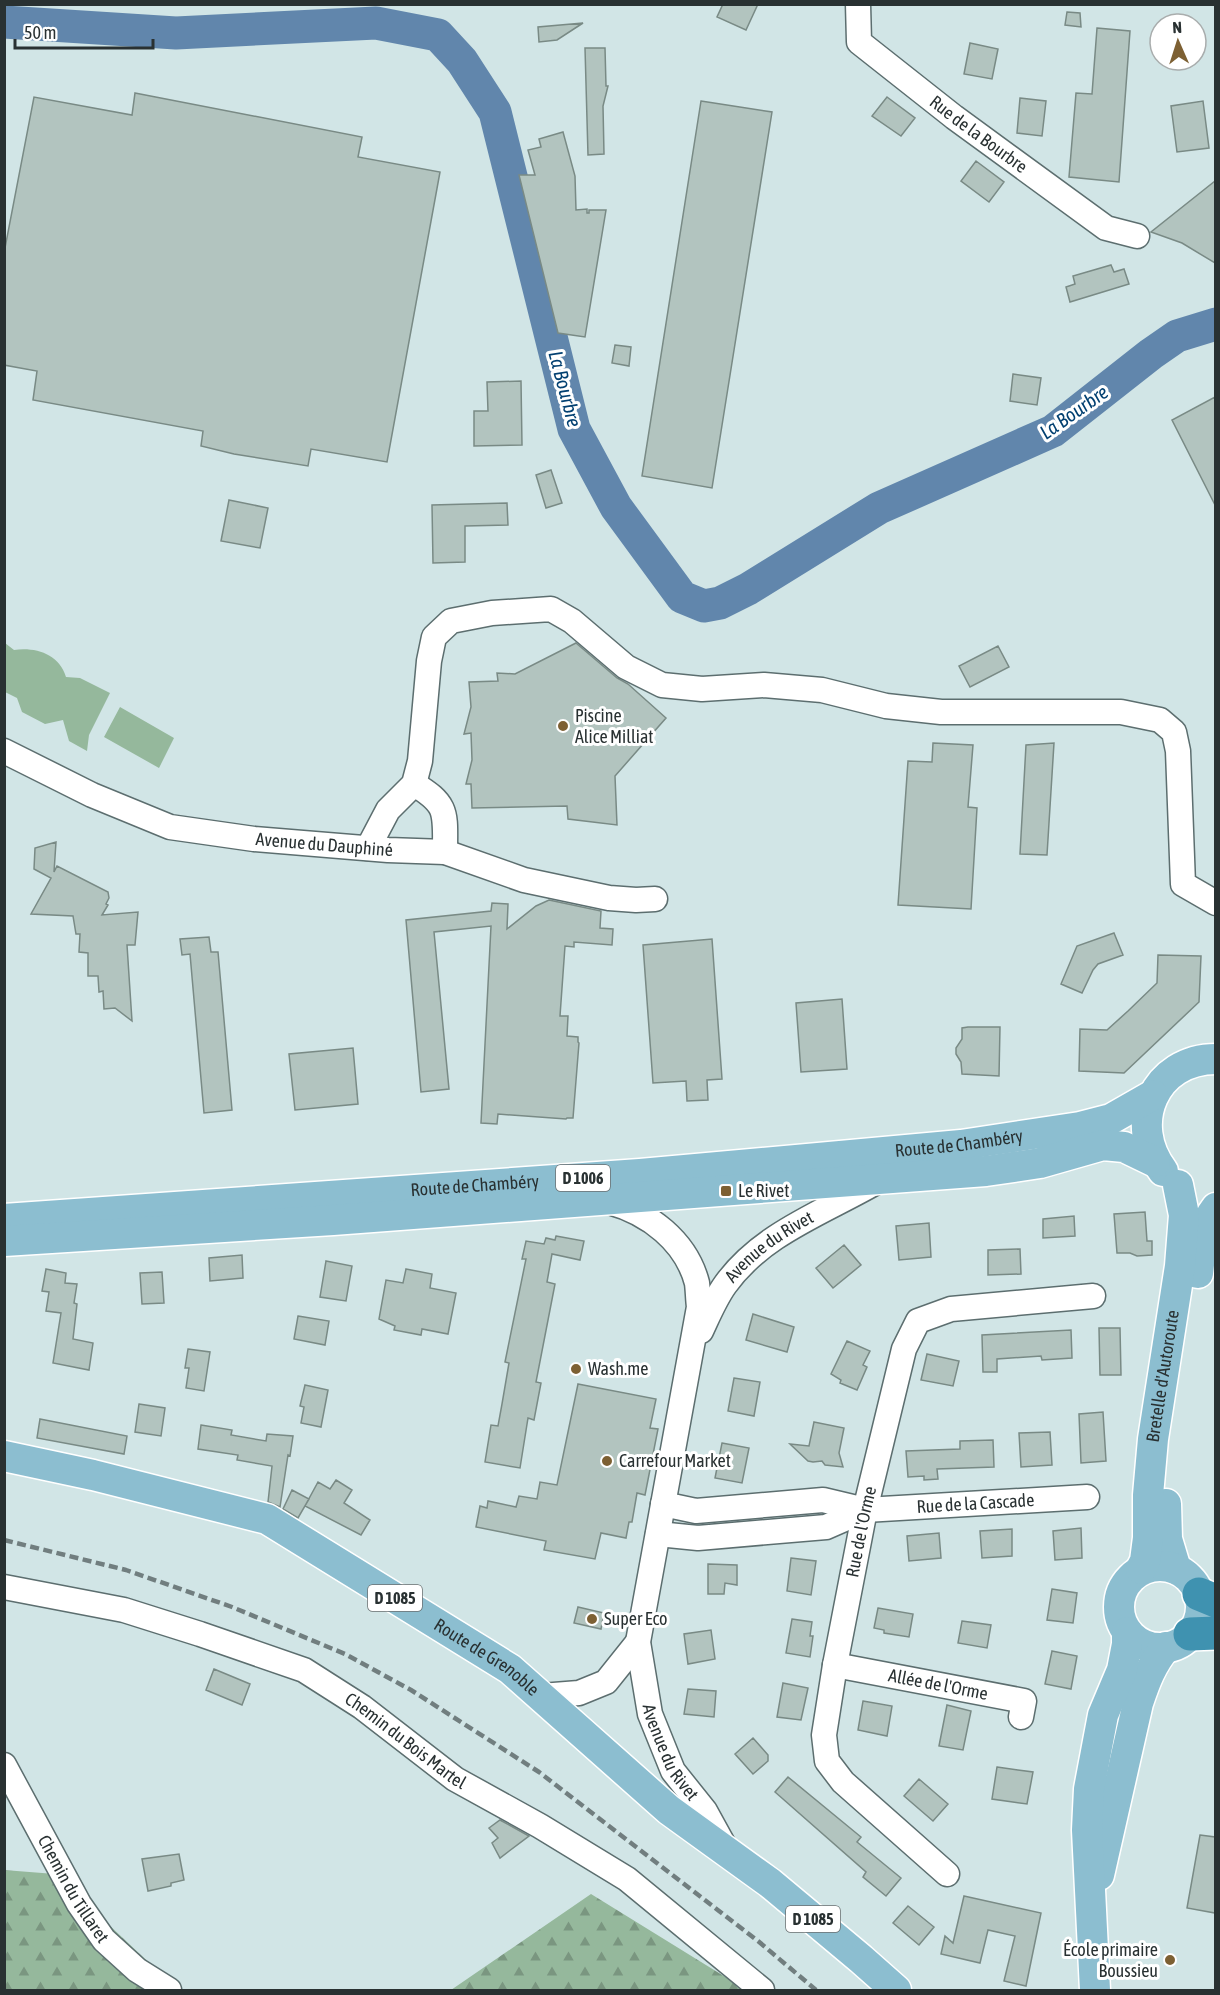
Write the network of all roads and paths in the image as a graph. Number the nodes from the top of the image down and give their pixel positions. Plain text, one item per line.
1 (858, 4) edge
2 (1137, 236) dead end
3 (4, 751) edge
4 (414, 784) junction
5 (368, 848) junction
6 (445, 852) junction
7 (655, 899) dead end
8 (1215, 903) edge
9 (1211, 1054) edge
10 (1153, 1095) junction
11 (1155, 1162) junction
12 (883, 1178) junction
13 (1178, 1185) junction
14 (1215, 1195) edge
15 (603, 1200) junction
16 (1215, 1208) edge
17 (4, 1219) edge
18 (4, 1241) edge
19 (1093, 1296) dead end
20 (691, 1352) junction
21 (4, 1456) edge
22 (1087, 1497) dead end
23 (663, 1504) junction
24 (866, 1510) junction
25 (658, 1534) junction
26 (1141, 1569) junction
27 (1176, 1569) junction
28 (4, 1587) edge
29 (1207, 1597) edge
30 (1127, 1632) junction
31 (1191, 1638) edge
32 (638, 1642) junction
33 (835, 1665) junction
34 (541, 1696) junction
35 (1022, 1717) dead end
36 (4, 1765) edge
37 (727, 1852) junction
38 (947, 1874) dead end
39 (1091, 1904) junction
40 (169, 1990) edge
41 (762, 1990) edge
42 (896, 1990) edge
43 (1095, 1990) edge

1 - 2 street, Rue de la Bourbre
3 - 5 street, Avenue du Dauphiné
4 - 5 street
4 - 6 street
4 - 8 street
5 - 6 street, Avenue du Dauphiné
6 - 7 street, Avenue du Dauphiné
9 - 10 main road
10 - 11 main road
10 - 17 main road, Route de Chambéry / D 1006
11 - 12 main road, Route de Chambéry / D 1006
11 - 13 main road
12 - 15 main road, Route de Chambéry / D 1006
12 - 20 street, Avenue du Rivet
13 - 14 main road
13 - 26 main road, Bretelle d'Autoroute
15 - 18 main road, Route de Chambéry / D 1006
15 - 20 street, Avenue du Rivet
16 - 27 main road, Bretelle d'Autoroute
19 - 24 street, Rue de l'Orme
20 - 23 street, Avenue du Rivet
21 - 34 main road, Route de Grenoble / D 1085
22 - 24 street, Rue de la Cascade
23 - 24 street, Rue de la Cascade
23 - 25 street, Avenue du Rivet
24 - 25 street, Rue de la Cascade
24 - 33 street, Rue de l'Orme
25 - 32 street, Avenue du Rivet
26 - 27 main road
26 - 30 main road
27 - 29 main road
28 - 41 street, Chemin du Bois Martel
29 - 31 main road
30 - 31 main road
30 - 39 main road
31 - 39 main road
32 - 34 street, Avenue du Rivet
32 - 37 street, Avenue du Rivet
33 - 35 street, Allée de l'Orme
33 - 38 street, Rue de l'Orme
34 - 37 main road, Route de Grenoble / D 1085
36 - 40 street, Chemin du Tillaret
37 - 42 main road, Route de Grenoble / D 1085
39 - 43 main road

